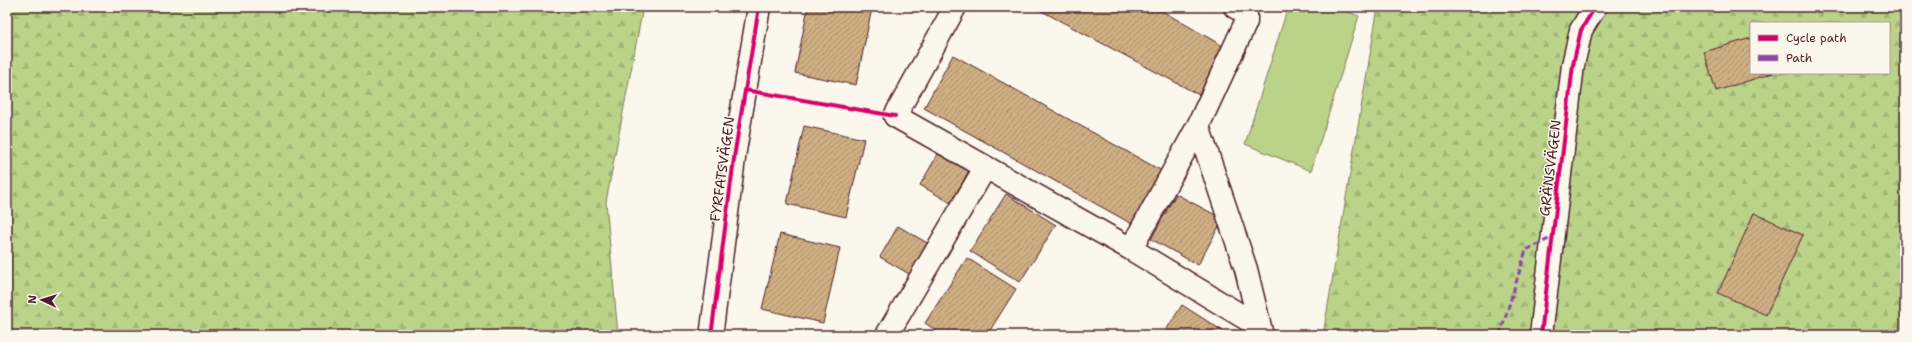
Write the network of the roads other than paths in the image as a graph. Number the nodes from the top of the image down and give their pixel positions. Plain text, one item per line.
1 (760, 7) edge
2 (955, 7) edge
3 (1234, 7) edge
4 (1595, 7) edge
5 (1198, 126) junction
6 (985, 168) junction
7 (1131, 249) junction
8 (1261, 331) edge
9 (713, 335) edge
10 (887, 335) edge
11 (1541, 335) edge

1 - 9 street, FYRFATSVÄGEN
2 - 6 street
3 - 5 street
4 - 11 street, GRÄNSVÄGEN
5 - 7 street
5 - 8 street
6 - 7 street
6 - 10 street
7 - 8 street

